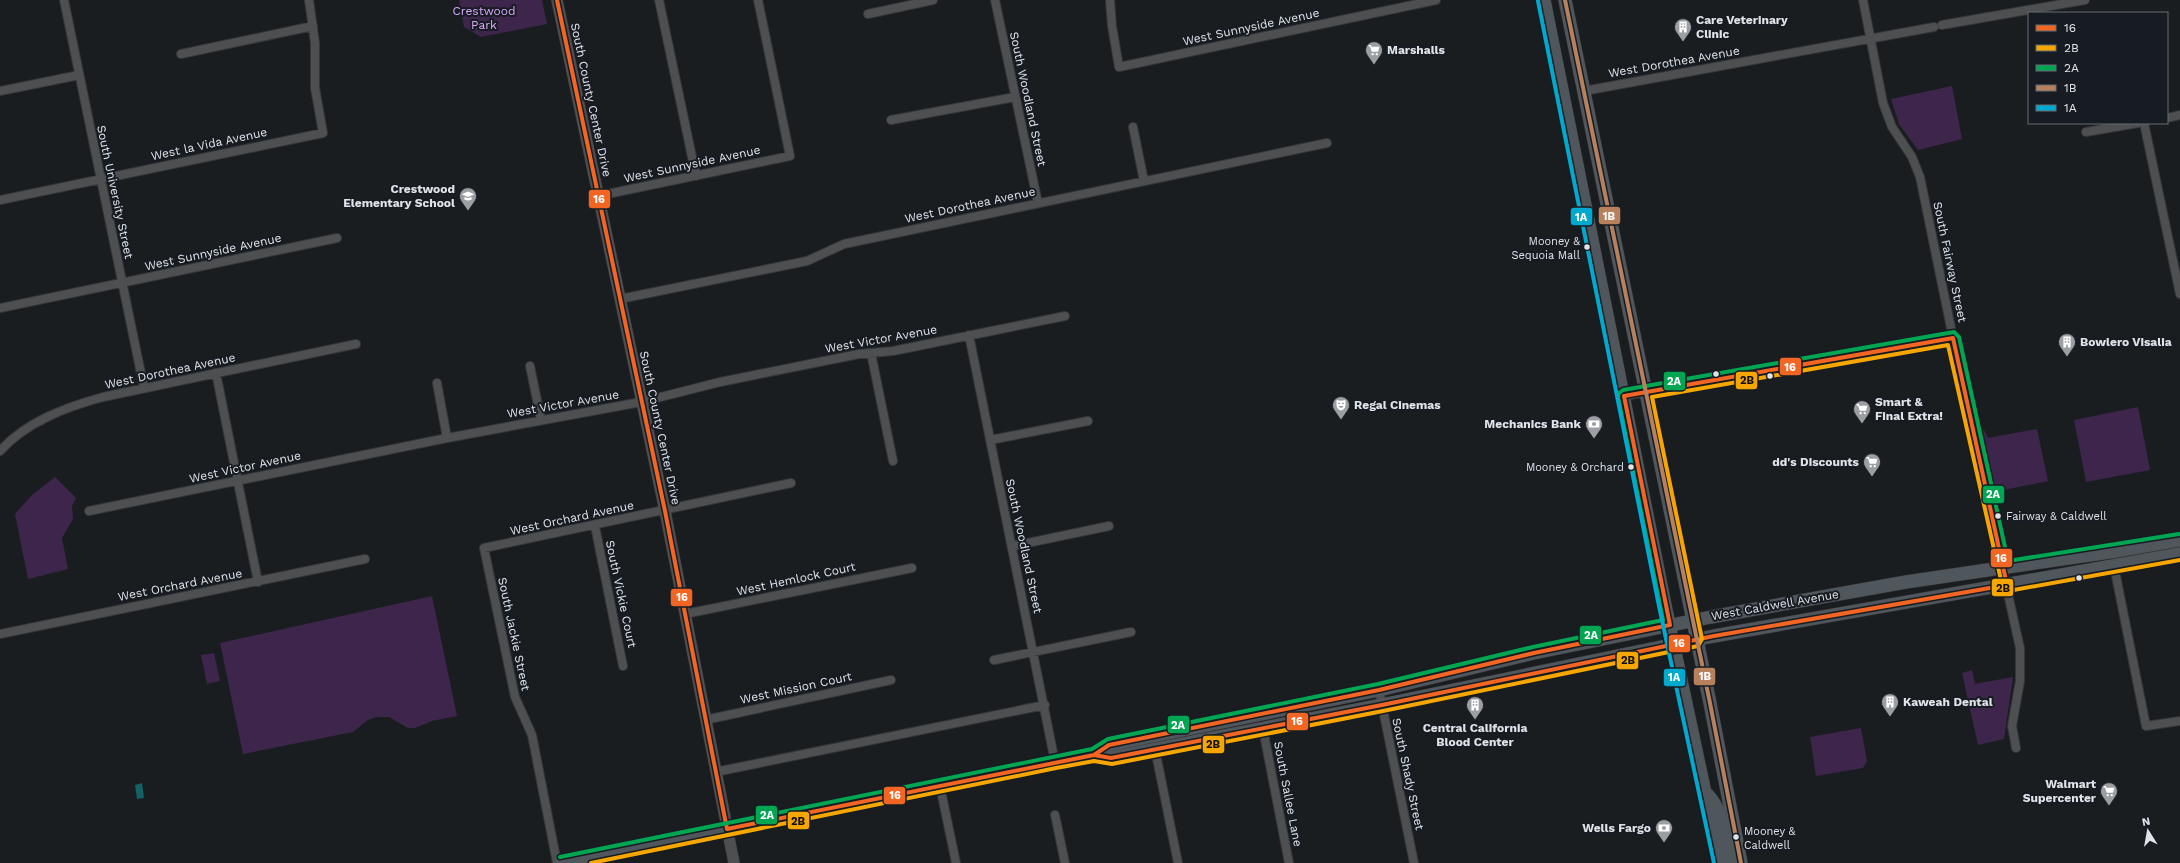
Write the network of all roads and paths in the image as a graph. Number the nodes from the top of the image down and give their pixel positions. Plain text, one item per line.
1 (64, 0) edge
2 (309, 0) edge
3 (557, 0) edge
4 (659, 0) edge
5 (758, 0) edge
6 (933, 0) edge
7 (995, 0) edge
8 (1110, 0) edge
9 (1436, 0) edge
10 (1544, 0) edge
11 (1565, 0) edge
12 (1863, 0) edge
13 (2085, 0) edge
14 (2055, 3) edge
15 (868, 14) dead end
16 (313, 26) junction
17 (1871, 39) junction
18 (181, 54) dead end
19 (79, 75) junction
20 (0, 91) edge
21 (1584, 91) junction
22 (1015, 97) junction
23 (2180, 115) edge
24 (2168, 118) edge
25 (891, 120) dead end
26 (2132, 124) edge
27 (2144, 124) edge
28 (1133, 127) dead end
29 (2086, 132) dead end
30 (1327, 143) dead end
31 (696, 176) junction
32 (100, 179) junction
33 (1144, 181) junction
34 (598, 196) junction
35 (0, 200) edge
36 (1038, 202) junction
37 (337, 238) dead end
38 (122, 283) junction
39 (2180, 294) edge
40 (620, 299) junction
41 (0, 308) edge
42 (1065, 316) dead end
43 (969, 335) junction
44 (1953, 338) junction
45 (356, 344) dead end
46 (871, 353) junction
47 (530, 366) dead end
48 (216, 373) junction
49 (437, 383) dead end
50 (144, 388) junction
51 (1645, 392) junction
52 (1624, 396) junction
53 (641, 402) junction
54 (541, 420) junction
55 (1088, 421) dead end
56 (447, 438) junction
57 (990, 440) junction
58 (0, 451) edge
59 (893, 461) dead end
60 (237, 480) junction
61 (791, 483) dead end
62 (89, 511) dead end
63 (665, 511) junction
64 (595, 526) junction
65 (1109, 526) dead end
66 (2180, 540) edge
67 (1013, 546) junction
68 (484, 548) joint
69 (2134, 548) junction
70 (2180, 554) edge
71 (365, 559) dead end
72 (2114, 566) junction
73 (912, 568) dead end
74 (2003, 568) junction
75 (258, 582) junction
76 (2006, 585) junction
77 (685, 614) junction
78 (1692, 620) junction
79 (1670, 625) junction
80 (1131, 632) dead end
81 (0, 634) edge
82 (1696, 640) junction
83 (1674, 645) junction
84 (1034, 652) junction
85 (994, 660) dead end
86 (623, 666) dead end
87 (892, 680) dead end
88 (1379, 690) junction
89 (1045, 705) junction
90 (1382, 705) junction
91 (1238, 718) junction
92 (705, 720) junction
93 (2180, 721) edge
94 (1263, 729) junction
95 (2016, 748) dead end
96 (1155, 749) junction
97 (1094, 755) junction
98 (1055, 762) junction
99 (715, 772) junction
100 (940, 786) junction
101 (1704, 792) junction
102 (1055, 816) dead end
103 (727, 829) junction
104 (557, 863) edge
105 (561, 863) edge
106 (734, 863) edge
107 (956, 863) edge
108 (1065, 863) edge
109 (1178, 863) edge
110 (1290, 863) edge
111 (1414, 863) edge
112 (1720, 863) edge
113 (1730, 863) edge
114 (1741, 863) edge

1 - 19 street, South University Street
2 - 16 street
3 - 34 street, South County Center Drive
4 - 31 street
5 - 31 street, West Sunnyside Avenue
6 - 15 street
7 - 22 street, South Woodland Street
8 - 9 street, West Sunnyside Avenue
10 - 52 main road
11 - 21 main road
12 - 17 street, South Fairway Street
13 - 14 street, West Dorothea Avenue
14 - 17 street, West Dorothea Avenue
16 - 18 street
16 - 32 street, West la Vida Avenue
17 - 21 street, West Dorothea Avenue
17 - 44 street, South Fairway Street
19 - 20 street
19 - 32 street, South University Street
21 - 51 main road
22 - 25 street
22 - 36 street, South Woodland Street
23 - 24 street
26 - 29 street
27 - 39 street
28 - 33 street
30 - 33 street, West Dorothea Avenue
31 - 34 street, West Sunnyside Avenue
32 - 35 street, West la Vida Avenue
32 - 38 street, South University Street
33 - 36 street, West Dorothea Avenue
34 - 40 street, South County Center Drive
36 - 40 street, West Dorothea Avenue
37 - 38 street, West Sunnyside Avenue
38 - 41 street, West Sunnyside Avenue
38 - 50 street, South University Street
40 - 53 street, South County Center Drive
42 - 43 street, West Victor Avenue
43 - 46 street, West Victor Avenue
43 - 57 street, South Woodland Street
44 - 51 street
44 - 74 street, South Fairway Street
45 - 48 street, West Dorothea Avenue
46 - 53 street, West Victor Avenue
46 - 59 street
47 - 54 street
48 - 50 street, West Dorothea Avenue
48 - 60 street
49 - 56 street
50 - 58 street, West Dorothea Avenue
51 - 52 street
51 - 78 main road
52 - 79 main road
53 - 54 street, West Victor Avenue
53 - 63 street, South County Center Drive
54 - 56 street, West Victor Avenue
55 - 57 street
56 - 60 street, West Victor Avenue
57 - 67 street, South Woodland Street
60 - 62 street, West Victor Avenue
60 - 75 street
61 - 63 street, West Orchard Avenue
63 - 64 street, West Orchard Avenue
63 - 77 street, South County Center Drive
64 - 68 street, West Orchard Avenue
64 - 86 street, South Vickie Court
65 - 67 street
66 - 69 main road, West Caldwell Avenue
67 - 84 street, South Woodland Street
68 - 104 street, South Jackie Street
69 - 74 main road, West Caldwell Avenue
69 - 76 main road
70 - 72 main road, West Caldwell Avenue
71 - 75 street, West Orchard Avenue
72 - 76 main road, West Caldwell Avenue
72 - 93 street
73 - 77 street, West Hemlock Court
74 - 76 street, South Fairway Street
74 - 78 main road, West Caldwell Avenue
75 - 81 street, West Orchard Avenue
76 - 82 main road, West Caldwell Avenue
76 - 95 street, South Fairway Street
77 - 92 street, South County Center Drive
78 - 79 main road, West Caldwell Avenue
78 - 82 main road
79 - 83 main road
79 - 88 main road, West Caldwell Avenue
80 - 84 street
82 - 83 main road, West Caldwell Avenue
82 - 114 main road
83 - 90 main road, West Caldwell Avenue
83 - 101 main road
84 - 85 street
84 - 89 street, South Woodland Street
87 - 92 street, West Mission Court
88 - 90 street, South Shady Street
88 - 91 main road, West Caldwell Avenue
89 - 98 street, South Woodland Street
89 - 99 street
90 - 94 main road, West Caldwell Avenue
90 - 111 street, South Shady Street
91 - 96 main road
91 - 97 main road, West Caldwell Avenue
92 - 99 street, South County Center Drive
94 - 96 main road, West Caldwell Avenue
94 - 110 street, South Sallee Lane
96 - 97 main road, West Caldwell Avenue
96 - 109 street
97 - 98 main road, West Caldwell Avenue
98 - 100 main road, West Caldwell Avenue
99 - 103 street, South County Center Drive
100 - 103 main road, West Caldwell Avenue
100 - 107 street
101 - 112 main road
101 - 113 main road
102 - 108 street
103 - 105 main road, West Caldwell Avenue
103 - 106 street, South County Center Drive

